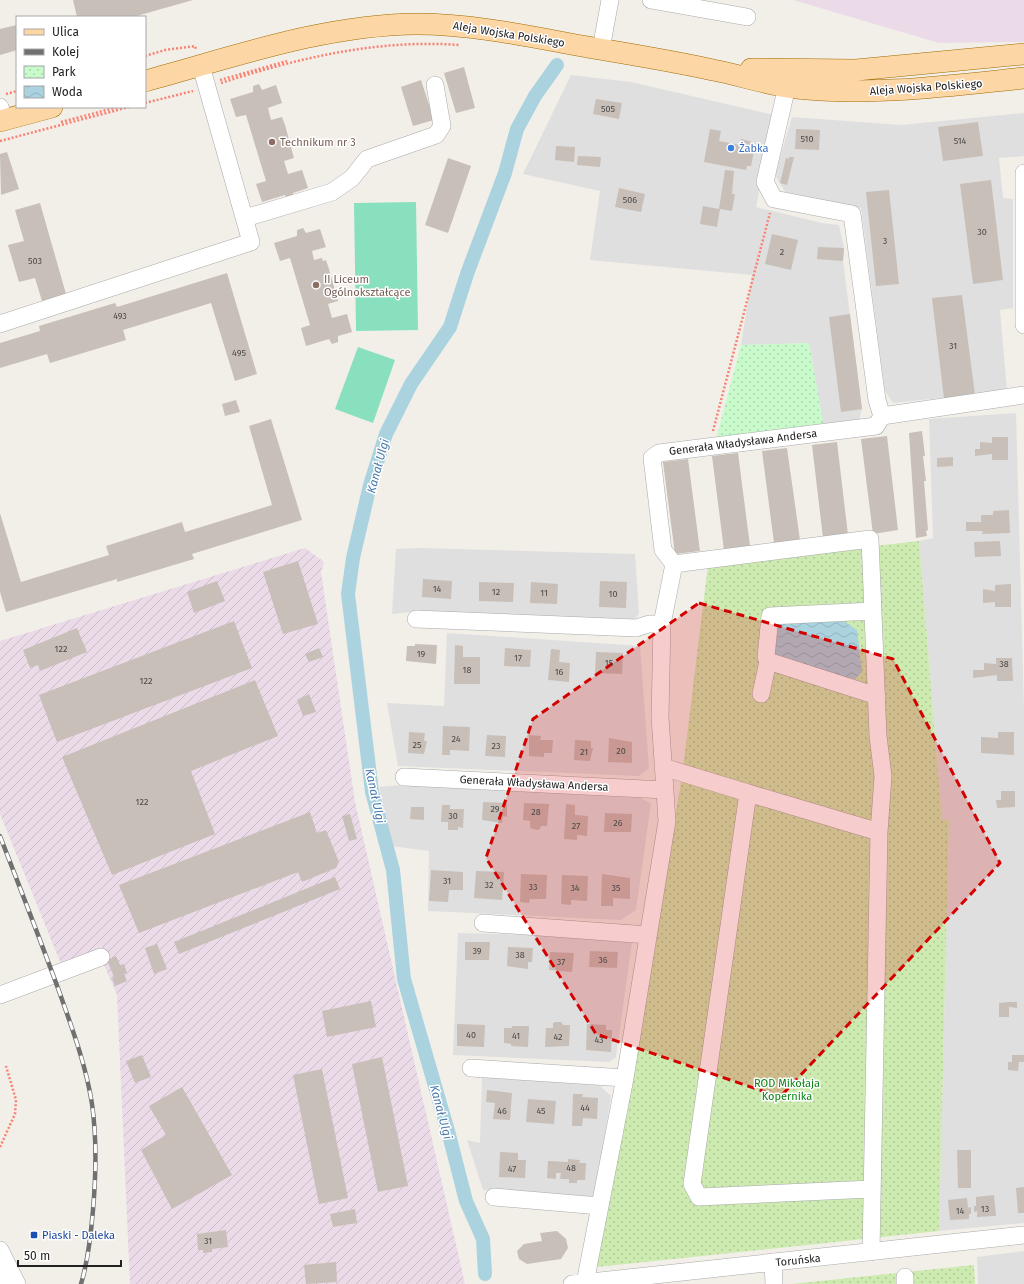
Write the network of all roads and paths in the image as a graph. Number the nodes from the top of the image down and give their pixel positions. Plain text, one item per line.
1 (610, 0) edge
2 (651, 0) edge
3 (747, 17) dead end
4 (460, 42) dead end
5 (467, 46) dead end
6 (601, 49) junction
7 (1024, 54) edge
8 (146, 56) edge
9 (710, 69) junction
10 (1024, 78) edge
11 (205, 79) junction
12 (146, 81) edge
13 (435, 85) dead end
14 (787, 86) junction
15 (146, 100) edge
16 (146, 103) edge
17 (46, 108) edge
18 (125, 108) edge
19 (1, 116) edge
20 (0, 141) edge
21 (1024, 173) edge
22 (774, 199) junction
23 (245, 218) junction
24 (0, 324) edge
25 (1024, 325) edge
26 (1024, 395) edge
27 (882, 416) junction
28 (708, 447) junction
29 (674, 564) junction
30 (873, 610) junction
31 (416, 619) dead end
32 (662, 624) junction
33 (768, 661) junction
34 (761, 694) dead end
35 (877, 696) junction
36 (663, 767) junction
37 (404, 776) dead end
38 (665, 790) junction
39 (748, 793) junction
40 (879, 832) junction
41 (483, 923) dead end
42 (648, 935) junction
43 (101, 956) dead end
44 (0, 995) edge
45 (6, 1066) dead end
46 (471, 1068) dead end
47 (625, 1078) junction
48 (0, 1147) edge
49 (872, 1188) junction
50 (494, 1197) dead end
51 (600, 1206) junction
52 (1024, 1235) edge
53 (0, 1250) edge
54 (871, 1252) junction
55 (774, 1262) junction
56 (0, 1277) edge
57 (3, 1284) edge
58 (16, 1284) edge
59 (579, 1284) edge
60 (774, 1284) edge

1 - 6 street
2 - 3 street
4 - 11 path
5 - 11 path
6 - 9 main road, Aleja Wojska Polskiego
6 - 11 main road, Aleja Wojska Polskiego
7 - 9 main road, Aleja Wojska Polskiego
8 - 11 path
9 - 14 main road, Aleja Wojska Polskiego
10 - 14 main road, Aleja Wojska Polskiego
11 - 12 main road, Aleja Wojska Polskiego
11 - 15 path
11 - 16 path
11 - 23 street
13 - 23 street
14 - 22 street
17 - 19 main road
18 - 20 path
21 - 25 street
22 - 27 street
22 - 28 path
23 - 24 street
26 - 27 street, Generała Władysława Andersa
27 - 28 street, Generała Władysława Andersa
28 - 29 street, Generała Władysława Andersa
29 - 30 street
29 - 32 street
30 - 33 street
30 - 35 street
31 - 32 street
32 - 36 street
33 - 34 street
33 - 35 street
35 - 40 street
36 - 38 street
36 - 39 street
37 - 38 street, Generała Władysława Andersa
38 - 42 street
39 - 40 street
39 - 49 street
40 - 49 street
41 - 42 street
42 - 47 street
43 - 44 street
45 - 48 path
46 - 47 street
47 - 51 street
49 - 54 street
50 - 51 street
51 - 59 street
52 - 54 street, Toruńska
53 - 58 street
54 - 55 street, Toruńska
55 - 59 street, Toruńska
55 - 60 street
56 - 57 street

